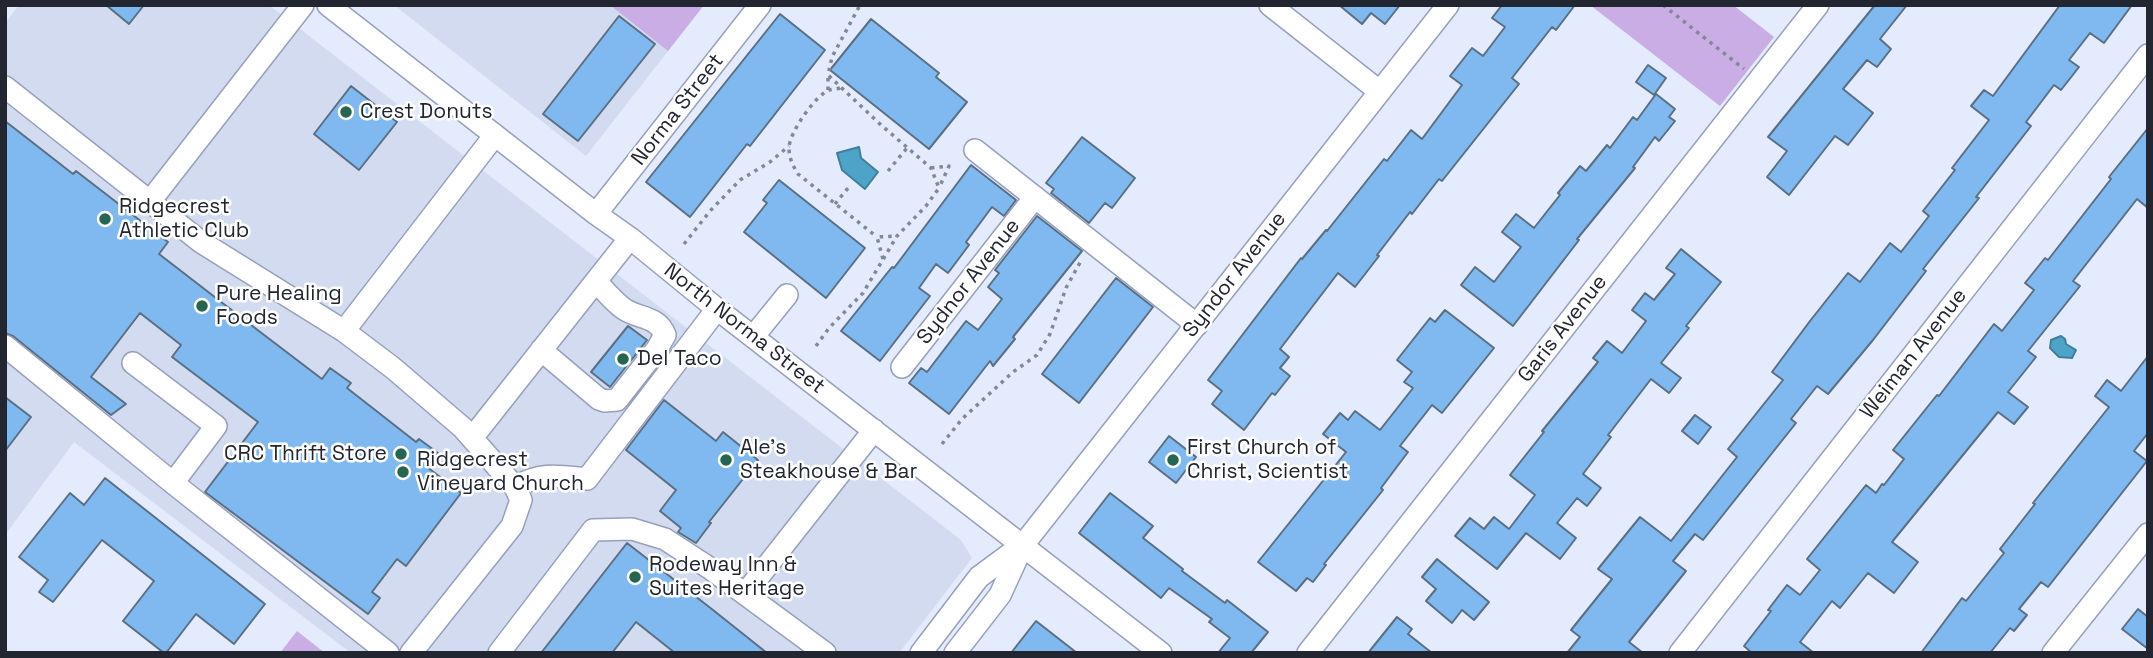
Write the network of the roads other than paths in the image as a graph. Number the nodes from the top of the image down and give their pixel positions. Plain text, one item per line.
1 (303, 5) edge
2 (327, 5) edge
3 (760, 5) edge
4 (1270, 5) edge
5 (1448, 5) edge
6 (1818, 5) edge
7 (2148, 55) edge
8 (5, 87) edge
9 (1379, 91) junction
10 (495, 135) junction
11 (975, 150) dead end
12 (1035, 197) junction
13 (151, 200) junction
14 (596, 214) junction
15 (630, 238) junction
16 (596, 281) junction
17 (787, 295) dead end
18 (717, 309) junction
19 (1197, 324) junction
20 (344, 331) junction
21 (753, 337) junction
22 (5, 346) edge
23 (541, 350) junction
24 (133, 363) dead end
25 (902, 367) dead end
26 (874, 430) junction
27 (472, 438) junction
28 (173, 483) junction
29 (515, 487) junction
30 (2148, 534) edge
31 (1023, 545) junction
32 (745, 594) junction
33 (388, 653) edge
34 (411, 653) edge
35 (499, 653) edge
36 (825, 653) edge
37 (921, 653) edge
38 (955, 653) edge
39 (1161, 653) edge
40 (1308, 653) edge
41 (1680, 653) edge
42 (2053, 653) edge

1 - 13 street
2 - 10 street, North Norma Street
3 - 14 street, Norma Street
4 - 9 street
5 - 9 street, Syndor Avenue
6 - 40 street, Garis Avenue
7 - 41 street, Weiman Avenue
8 - 13 street
9 - 19 street, Syndor Avenue
10 - 14 street, North Norma Street
10 - 20 street
11 - 12 street, Sydnor Avenue
12 - 19 street, Sydnor Avenue
12 - 25 street, Sydnor Avenue
13 - 20 street
14 - 15 street, North Norma Street
15 - 16 street
15 - 18 street, North Norma Street
16 - 23 street
16 - 23 street
17 - 21 street
18 - 21 street, North Norma Street
18 - 29 street
19 - 31 street, Syndor Avenue
20 - 27 street
21 - 26 street, North Norma Street
22 - 28 street
23 - 27 street
24 - 28 street
26 - 31 street, North Norma Street
26 - 32 street
27 - 29 street
28 - 33 street
29 - 34 street
30 - 42 street
31 - 37 street
31 - 38 street
31 - 39 street, North Norma Street
32 - 35 street
32 - 36 street

